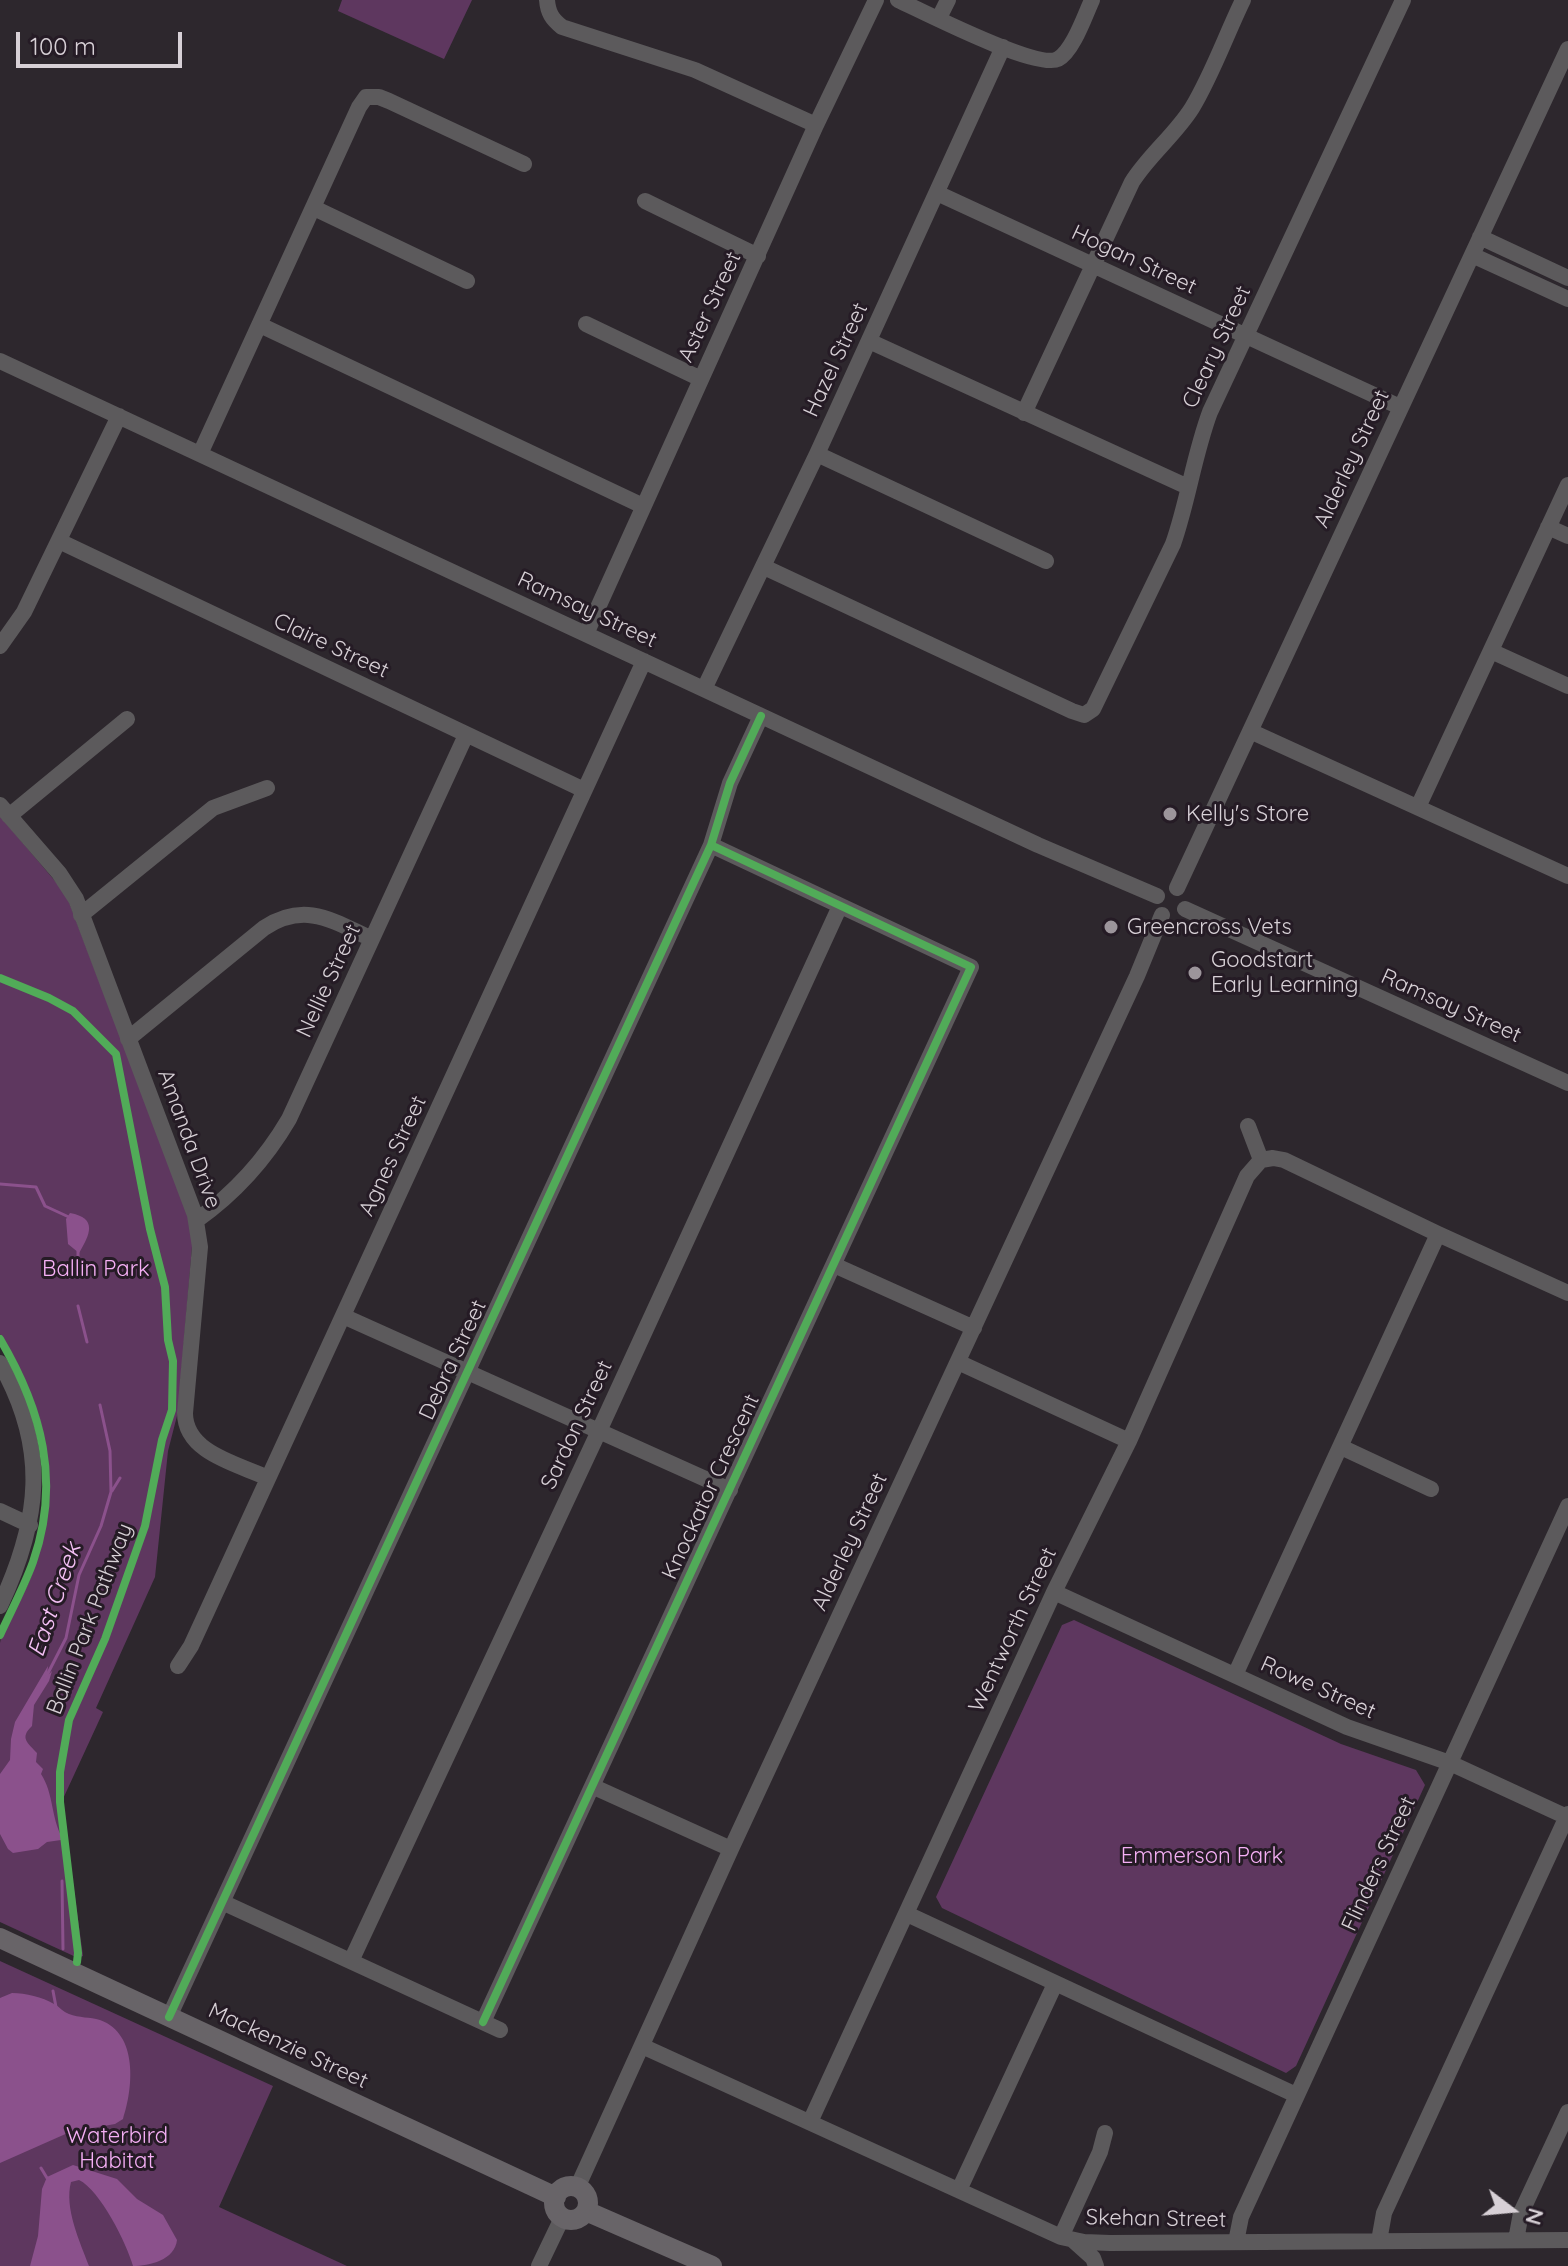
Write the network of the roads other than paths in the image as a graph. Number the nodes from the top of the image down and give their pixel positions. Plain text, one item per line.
1 (547, 0) edge
2 (876, 0) edge
3 (898, 0) edge
4 (948, 0) edge
5 (1092, 0) edge
6 (1243, 0) edge
7 (1403, 0) edge
8 (939, 18) junction
9 (1003, 47) junction
10 (1568, 49) edge
11 (816, 125) junction
12 (524, 164) dead end
13 (937, 193) junction
14 (645, 201) dead end
15 (314, 208) junction
16 (1480, 237) junction
17 (1472, 255) junction
18 (758, 256) junction
19 (1093, 266) junction
20 (1568, 278) edge
21 (467, 281) dead end
22 (1568, 299) edge
23 (586, 324) dead end
24 (260, 325) junction
25 (1246, 335) junction
26 (869, 341) junction
27 (0, 361) edge
28 (701, 379) junction
29 (1400, 407) junction
30 (1024, 413) junction
31 (119, 416) junction
32 (200, 454) junction
33 (817, 454) junction
34 (1568, 485) edge
35 (1188, 487) junction
36 (643, 506) junction
37 (1548, 527) junction
38 (1568, 536) edge
39 (59, 541) junction
40 (1046, 561) dead end
41 (764, 567) junction
42 (586, 634) junction
43 (0, 646) edge
44 (1491, 651) junction
45 (644, 661) junction
46 (1568, 686) edge
47 (704, 689) junction
48 (761, 716) junction
49 (127, 719) dead end
50 (1250, 731) junction
51 (466, 735) junction
52 (267, 788) dead end
53 (584, 790) junction
54 (1418, 807) junction
55 (4, 810) edge
56 (711, 845) junction
57 (1568, 876) edge
58 (1177, 888) junction
59 (1157, 896) junction
60 (840, 906) junction
61 (1185, 909) junction
62 (81, 915) junction
63 (1162, 915) junction
64 (372, 939) junction
65 (128, 1039) junction
66 (1568, 1083) edge
67 (1248, 1126) dead end
68 (1261, 1160) junction
69 (197, 1220) junction
70 (1438, 1234) junction
71 (834, 1265) junction
72 (1568, 1293) edge
73 (343, 1316) junction
74 (974, 1328) junction
75 (958, 1362) junction
76 (0, 1363) edge
77 (467, 1371) junction
78 (599, 1431) junction
79 (1129, 1441) junction
80 (1341, 1447) junction
81 (268, 1478) junction
82 (1431, 1489) dead end
83 (730, 1490) junction
84 (1568, 1506) edge
85 (0, 1511) edge
86 (30, 1525) junction
87 (1054, 1592) junction
88 (0, 1606) edge
89 (178, 1666) dead end
90 (1235, 1675) junction
91 (1450, 1763) junction
92 (594, 1787) junction
93 (1567, 1816) edge
94 (731, 1849) junction
95 (222, 1902) junction
96 (907, 1914) junction
97 (0, 1938) edge
98 (351, 1961) junction
99 (1055, 1984) junction
100 (169, 2017) junction
101 (483, 2022) junction
102 (500, 2030) dead end
103 (642, 2046) junction
104 (1296, 2095) junction
105 (1568, 2112) edge
106 (810, 2122) junction
107 (1105, 2133) dead end
108 (577, 2188) junction
109 (959, 2190) junction
110 (556, 2197) junction
111 (586, 2211) junction
112 (562, 2218) junction
113 (1067, 2238) junction
114 (1516, 2240) junction
115 (1568, 2240) edge
116 (1379, 2241) junction
117 (1236, 2242) junction
118 (1110, 2243) junction
119 (539, 2266) edge
120 (712, 2266) edge
121 (1096, 2266) edge
122 (1103, 2266) edge

1 - 11 street
2 - 11 street, Aster Street
3 - 8 street
4 - 8 street
5 - 9 street
6 - 19 street
7 - 25 street, Cleary Street
8 - 9 street
9 - 13 street, Hazel Street
10 - 16 street, Alderley Street
11 - 18 street, Aster Street
12 - 15 street
13 - 19 street, Hogan Street
13 - 26 street, Hazel Street
14 - 18 street
15 - 21 street
15 - 24 street
16 - 17 street, Alderley Street
16 - 20 street
17 - 22 street
17 - 29 street, Alderley Street
18 - 28 street, Aster Street
19 - 25 street, Hogan Street
19 - 30 street
23 - 28 street
24 - 32 street
24 - 36 street
25 - 29 street, Hogan Street
25 - 35 street, Cleary Street
26 - 30 street
26 - 33 street, Hazel Street
27 - 31 street, Ramsay Street
28 - 36 street, Aster Street
29 - 50 street, Alderley Street
30 - 35 street
31 - 32 street, Ramsay Street
31 - 39 street
32 - 42 street, Ramsay Street
33 - 40 street
33 - 41 street, Hazel Street
34 - 37 street
35 - 41 street, Cleary Street
36 - 42 street, Aster Street
37 - 38 street
37 - 44 street
39 - 43 street
39 - 51 street, Claire Street
41 - 47 street, Hazel Street
42 - 45 street, Ramsay Street
44 - 46 street
44 - 54 street
45 - 47 street, Ramsay Street
45 - 53 street, Agnes Street
47 - 48 street, Ramsay Street
48 - 56 street, Debra Street
48 - 59 street, Ramsay Street
49 - 55 street
50 - 54 street
50 - 58 street, Alderley Street
51 - 53 street, Claire Street
51 - 64 street, Nellie Street
52 - 62 street
53 - 73 street, Agnes Street
54 - 57 street
55 - 62 street, Amanda Drive
56 - 60 street, Knockator Crescent
56 - 77 street, Debra Street
58 - 59 street
58 - 61 street
59 - 63 street
60 - 71 street, Knockator Crescent
60 - 78 street, Sardon Street
61 - 63 street
61 - 66 street, Ramsay Street
62 - 65 street, Amanda Drive
63 - 74 street, Alderley Street
64 - 65 street
64 - 69 street, Nellie Street
65 - 69 street, Amanda Drive
67 - 68 street
68 - 70 street
68 - 79 street, Wentworth Street
69 - 81 street, Amanda Drive
70 - 72 street
70 - 80 street
71 - 74 street
71 - 83 street, Knockator Crescent
73 - 77 street
73 - 81 street, Agnes Street
74 - 75 street, Alderley Street
75 - 79 street
75 - 94 street, Alderley Street
76 - 86 street
77 - 78 street
77 - 95 street, Debra Street
78 - 83 street
78 - 98 street, Sardon Street
79 - 87 street, Wentworth Street
80 - 82 street
80 - 90 street
81 - 89 street, Agnes Street
83 - 92 street, Knockator Crescent
84 - 91 street, Flinders Street
85 - 86 street
86 - 88 street
87 - 90 street, Rowe Street
87 - 96 street, Wentworth Street
90 - 91 street, Rowe Street
91 - 93 street, Rowe Street
91 - 104 street, Flinders Street
92 - 94 street
92 - 101 street, Knockator Crescent
93 - 116 street
94 - 103 street, Alderley Street
95 - 98 street
95 - 100 street, Debra Street
96 - 99 street
96 - 106 street, Wentworth Street
97 - 100 main road, Mackenzie Street
98 - 101 street
99 - 104 street
99 - 109 street
100 - 110 main road, Mackenzie Street
101 - 102 street
103 - 106 street, Skehan Street
103 - 108 street, Alderley Street
104 - 117 street, Flinders Street
105 - 114 street
106 - 109 street, Skehan Street
107 - 113 street
108 - 110 main road
108 - 111 main road
109 - 113 street, Skehan Street
110 - 112 main road
111 - 112 main road
111 - 120 main road
112 - 119 street
113 - 118 street, Skehan Street
113 - 121 street
114 - 115 street, Skehan Street
114 - 116 street, Skehan Street
116 - 117 street, Skehan Street
117 - 118 street, Skehan Street
118 - 122 street

